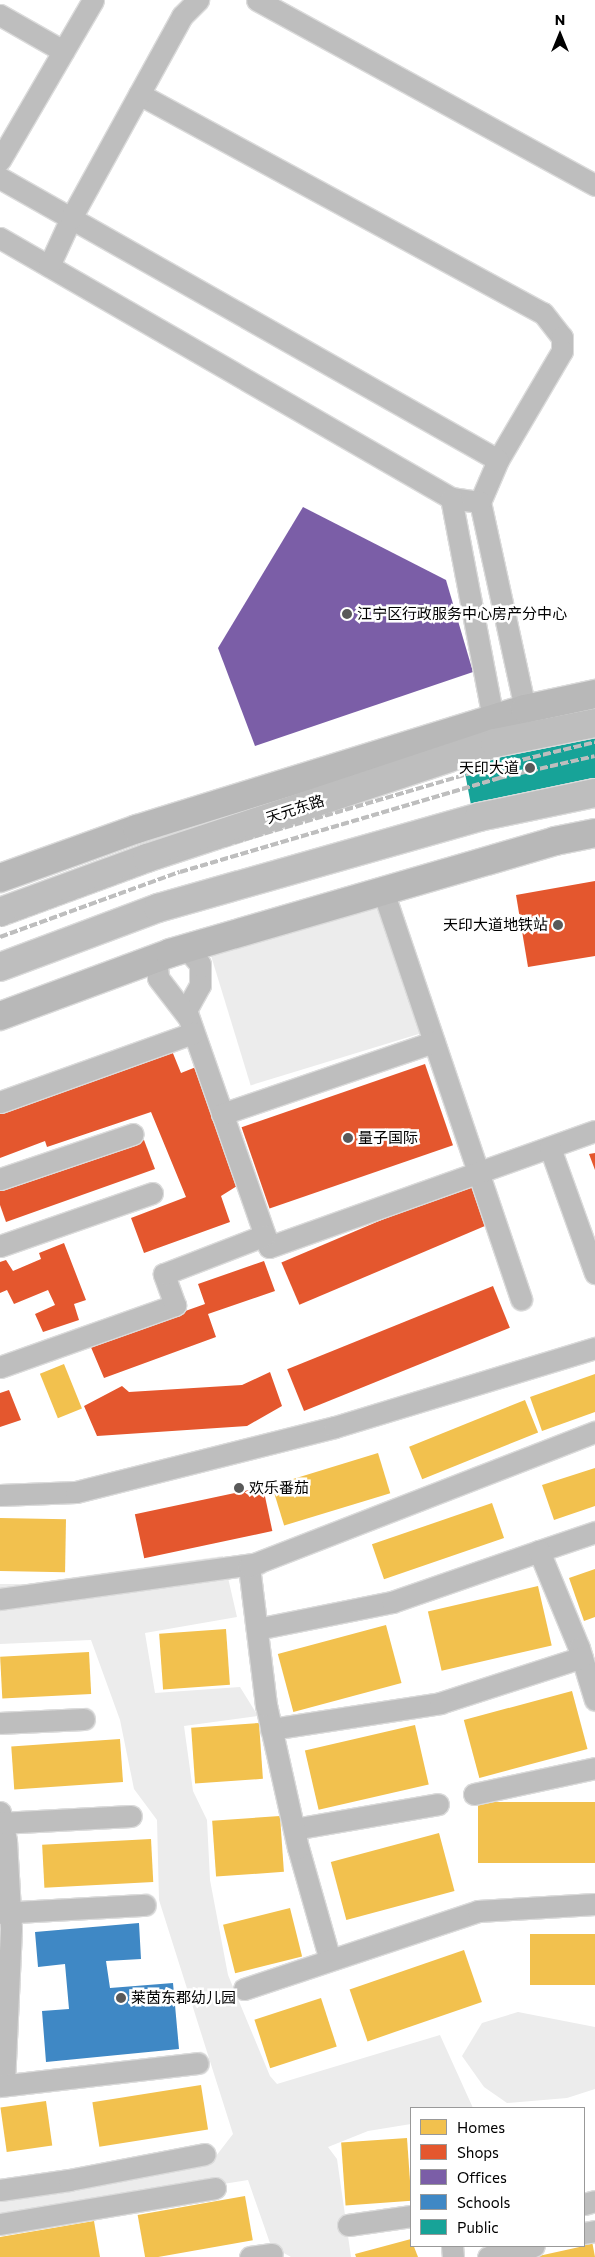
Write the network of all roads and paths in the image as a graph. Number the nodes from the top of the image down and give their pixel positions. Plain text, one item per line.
1 (93, 0) edge
2 (198, 0) edge
3 (257, 0) edge
4 (0, 15) edge
5 (63, 52) junction
6 (140, 94) junction
7 (0, 160) edge
8 (0, 178) edge
9 (595, 185) edge
10 (71, 218) junction
11 (0, 238) edge
12 (49, 266) junction
13 (498, 460) junction
14 (451, 498) junction
15 (480, 502) junction
16 (595, 694) edge
17 (525, 709) junction
18 (493, 718) junction
19 (595, 723) edge
20 (595, 793) edge
21 (595, 834) edge
22 (0, 878) edge
23 (383, 891) junction
24 (0, 912) edge
25 (186, 948) junction
26 (156, 958) junction
27 (0, 966) edge
28 (0, 1016) edge
29 (191, 1025) junction
30 (434, 1042) junction
31 (0, 1102) edge
32 (222, 1114) junction
33 (595, 1131) edge
34 (133, 1134) dead end
35 (550, 1148) junction
36 (479, 1173) junction
37 (0, 1179) edge
38 (152, 1193) dead end
39 (265, 1235) junction
40 (0, 1246) edge
41 (595, 1273) edge
42 (522, 1299) dead end
43 (595, 1348) edge
44 (0, 1367) edge
45 (595, 1432) edge
46 (0, 1495) edge
47 (595, 1532) edge
48 (539, 1551) junction
49 (258, 1563) junction
50 (0, 1599) edge
51 (257, 1629) junction
52 (585, 1649) edge
53 (595, 1700) edge
54 (84, 1719) dead end
55 (0, 1723) edge
56 (271, 1729) junction
57 (595, 1768) edge
58 (474, 1794) dead end
59 (438, 1804) dead end
60 (131, 1816) dead end
61 (1, 1819) edge
62 (294, 1829) junction
63 (595, 1904) edge
64 (145, 1905) dead end
65 (5, 1912) edge
66 (330, 1960) junction
67 (244, 1989) dead end
68 (198, 2063) dead end
69 (2, 2085) edge
70 (205, 2154) dead end
71 (215, 2188) dead end
72 (0, 2190) edge
73 (410, 2216) edge
74 (0, 2224) edge
75 (348, 2224) dead end
76 (530, 2247) edge
77 (272, 2254) dead end
78 (250, 2257) edge
79 (488, 2257) edge

1 - 5 street
2 - 6 street
3 - 9 street
4 - 5 street
5 - 7 street
6 - 10 street
6 - 13 street
8 - 10 street
10 - 12 street
10 - 13 street
11 - 12 street
12 - 14 street
13 - 15 street
14 - 15 street
14 - 18 street
15 - 17 street
16 - 17 street, 天元东路
17 - 18 street, 天元东路
18 - 22 street, 天元东路
19 - 24 highway, 天元东路
20 - 27 highway
21 - 23 street
23 - 25 street
23 - 30 street
25 - 26 street
25 - 29 street
26 - 28 street
26 - 29 street
29 - 31 street
29 - 32 street
30 - 32 street
30 - 36 street
32 - 39 street
33 - 35 street
34 - 37 street
35 - 36 street
35 - 41 street
36 - 39 street
36 - 42 street
38 - 40 street
39 - 44 street
43 - 46 street
45 - 49 street
47 - 48 street
48 - 51 street
48 - 52 street
49 - 50 street
49 - 51 street
51 - 56 street
52 - 53 street
52 - 56 street
54 - 55 street
56 - 62 street
57 - 58 street
59 - 62 street
60 - 61 street
61 - 65 street
62 - 66 street
63 - 66 street
64 - 65 street
65 - 69 street
66 - 67 street
68 - 69 street
70 - 72 street
71 - 74 street
73 - 75 street
76 - 79 street
77 - 78 street

